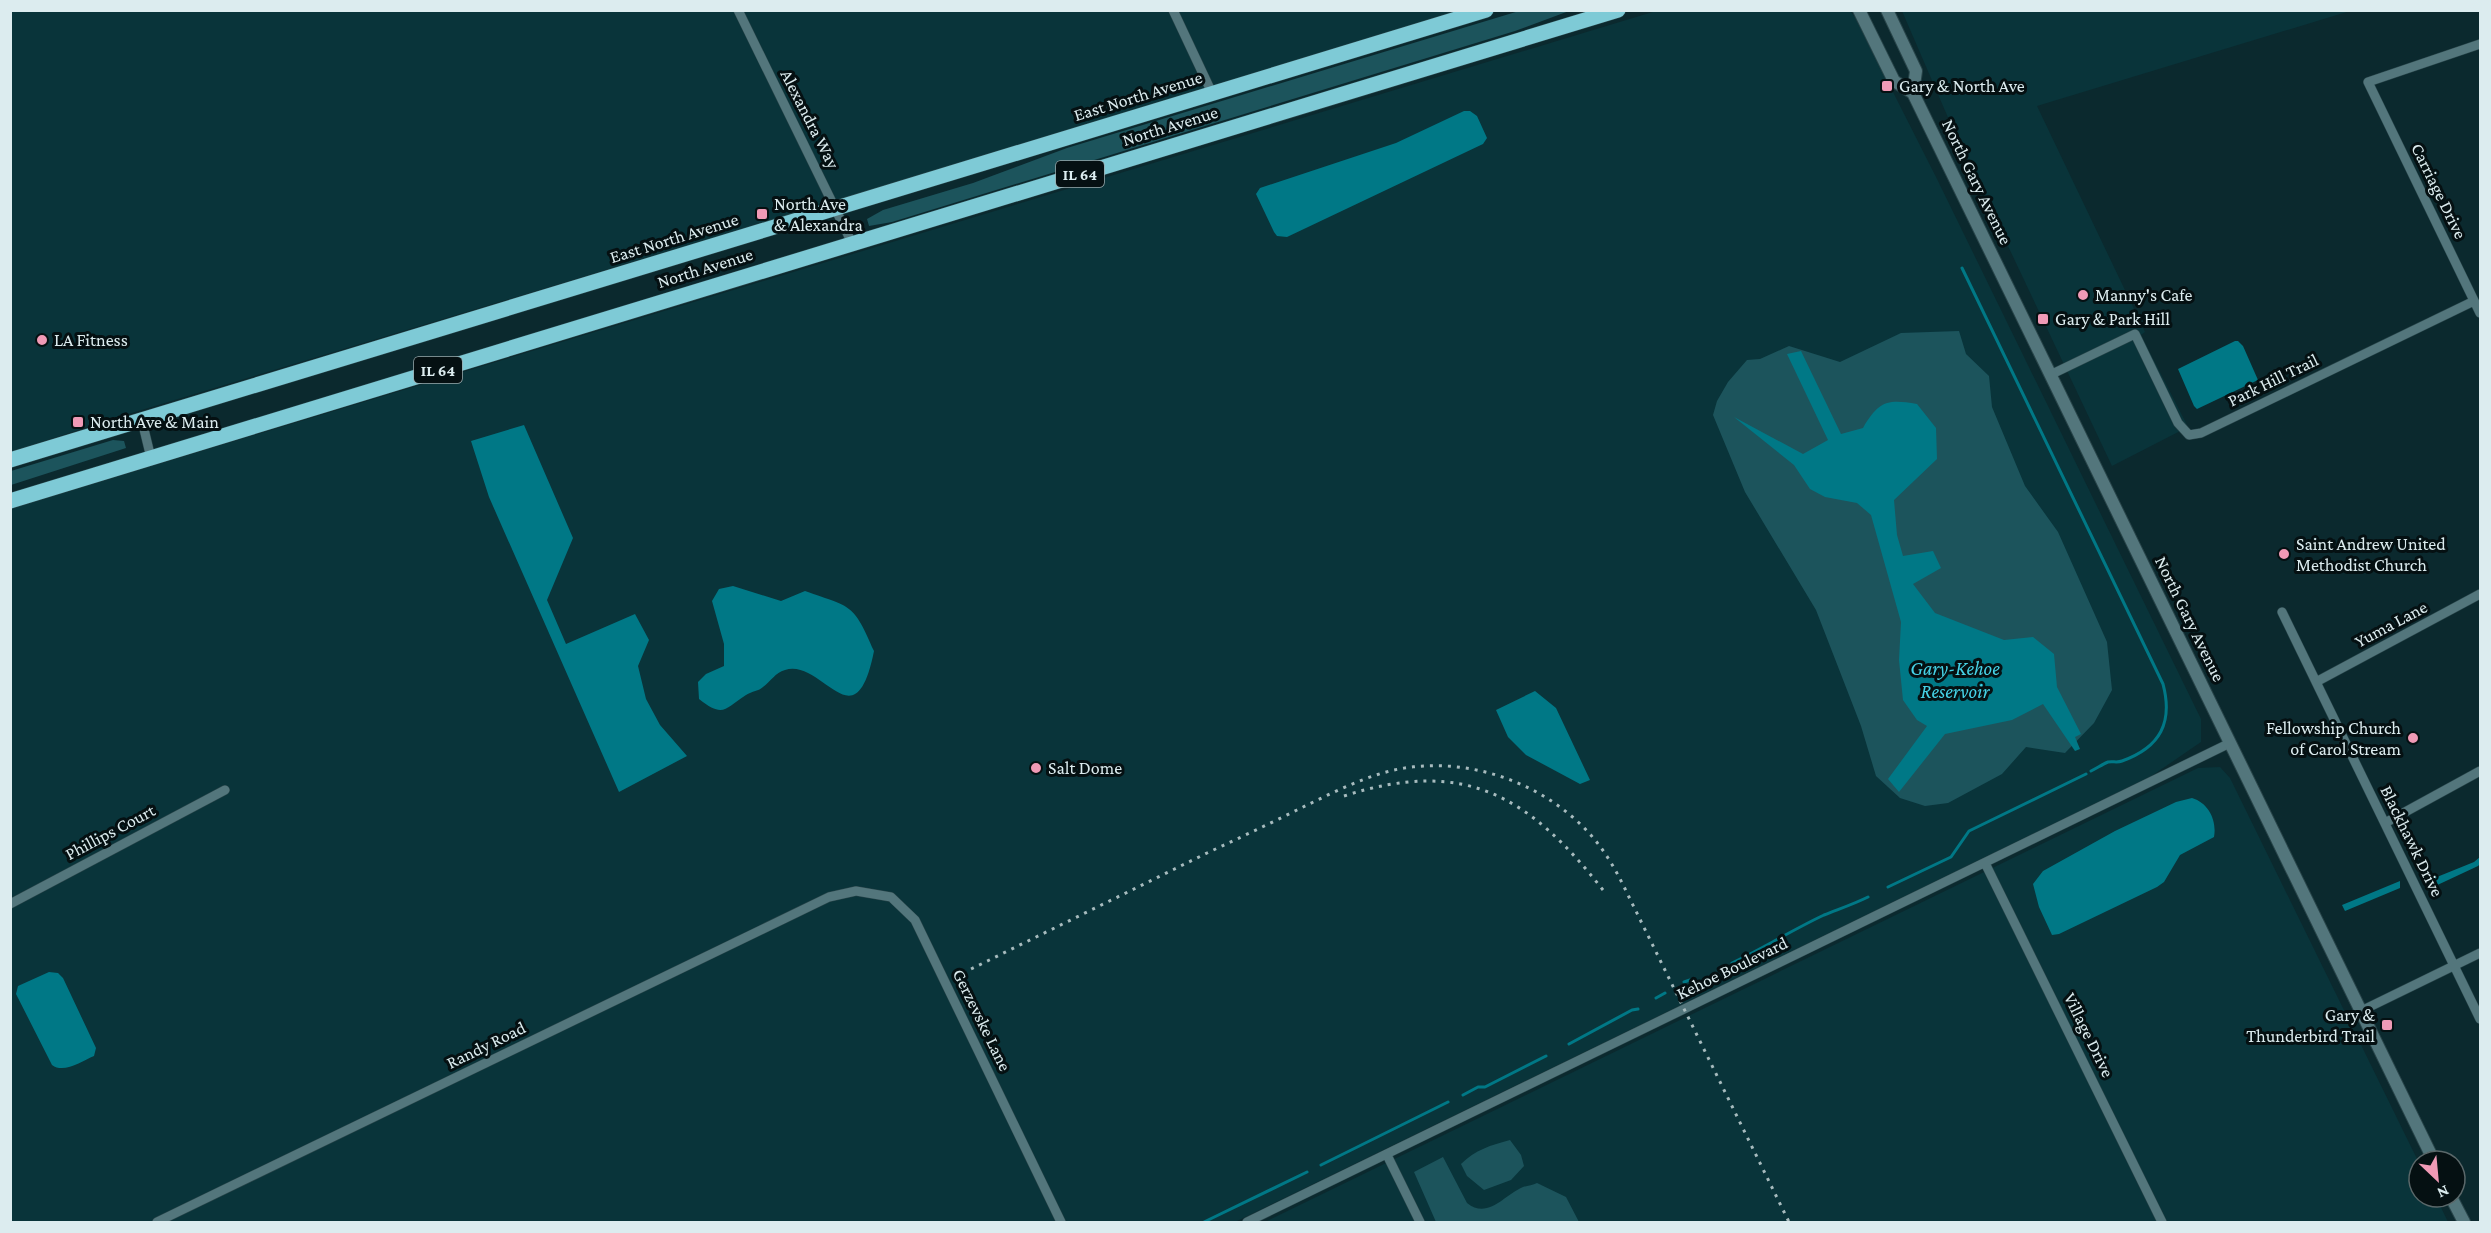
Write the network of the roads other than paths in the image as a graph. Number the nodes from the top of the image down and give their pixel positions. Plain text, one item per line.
1 (738, 10) edge
2 (1173, 10) edge
3 (1486, 10) edge
4 (1618, 10) edge
5 (1859, 10) edge
6 (1887, 10) edge
7 (2481, 44) edge
8 (1212, 93) junction
9 (1913, 93) junction
10 (836, 208) junction
11 (852, 243) junction
12 (2474, 301) junction
13 (2481, 313) edge
14 (2050, 375) junction
15 (142, 421) junction
16 (151, 458) junction
17 (10, 460) edge
18 (10, 501) edge
19 (2481, 594) edge
20 (2282, 612) dead end
21 (2316, 682) junction
22 (2230, 743) junction
23 (2481, 771) edge
24 (225, 790) dead end
25 (2385, 823) junction
26 (1985, 863) junction
27 (829, 897) joint
28 (10, 904) edge
29 (2481, 953) edge
30 (2455, 967) junction
31 (2361, 1011) junction
32 (2481, 1019) edge
33 (2428, 1149) edge
34 (1387, 1155) junction
35 (157, 1222) edge
36 (1061, 1222) edge
37 (1247, 1222) edge
38 (1420, 1222) edge
39 (2162, 1222) edge

1 - 10 street, Alexandra Way
2 - 8 street
3 - 8 main road, East North Avenue / IL 64
4 - 11 main road, North Avenue / IL 64
5 - 9 street, North Gary Avenue
6 - 9 street, North Gary Avenue
7 - 12 street, Carriage Drive
8 - 10 main road, East North Avenue / IL 64
9 - 14 street, North Gary Avenue
10 - 11 street, Alexandra Way
10 - 15 main road, East North Avenue / IL 64
11 - 16 main road, North Avenue / IL 64
12 - 13 street, Carriage Drive
12 - 14 street, Park Hill Trail
14 - 22 street, North Gary Avenue
15 - 16 street
15 - 17 main road, East North Avenue / IL 64
16 - 18 main road, North Avenue / IL 64
19 - 21 street, Yuma Lane
20 - 21 street, Blackhawk Drive
21 - 25 street, Blackhawk Drive
22 - 26 street, Kehoe Boulevard
22 - 31 street, North Gary Avenue
23 - 25 street
24 - 28 street, Phillips Court
25 - 30 street, Blackhawk Drive
26 - 34 street, Kehoe Boulevard
26 - 39 street, Village Drive
27 - 35 street, Randy Road
27 - 36 street, Gerzevske Lane
29 - 30 street
30 - 31 street
30 - 32 street, Blackhawk Drive
31 - 33 street, North Gary Avenue
34 - 37 street, Kehoe Boulevard
34 - 38 street

